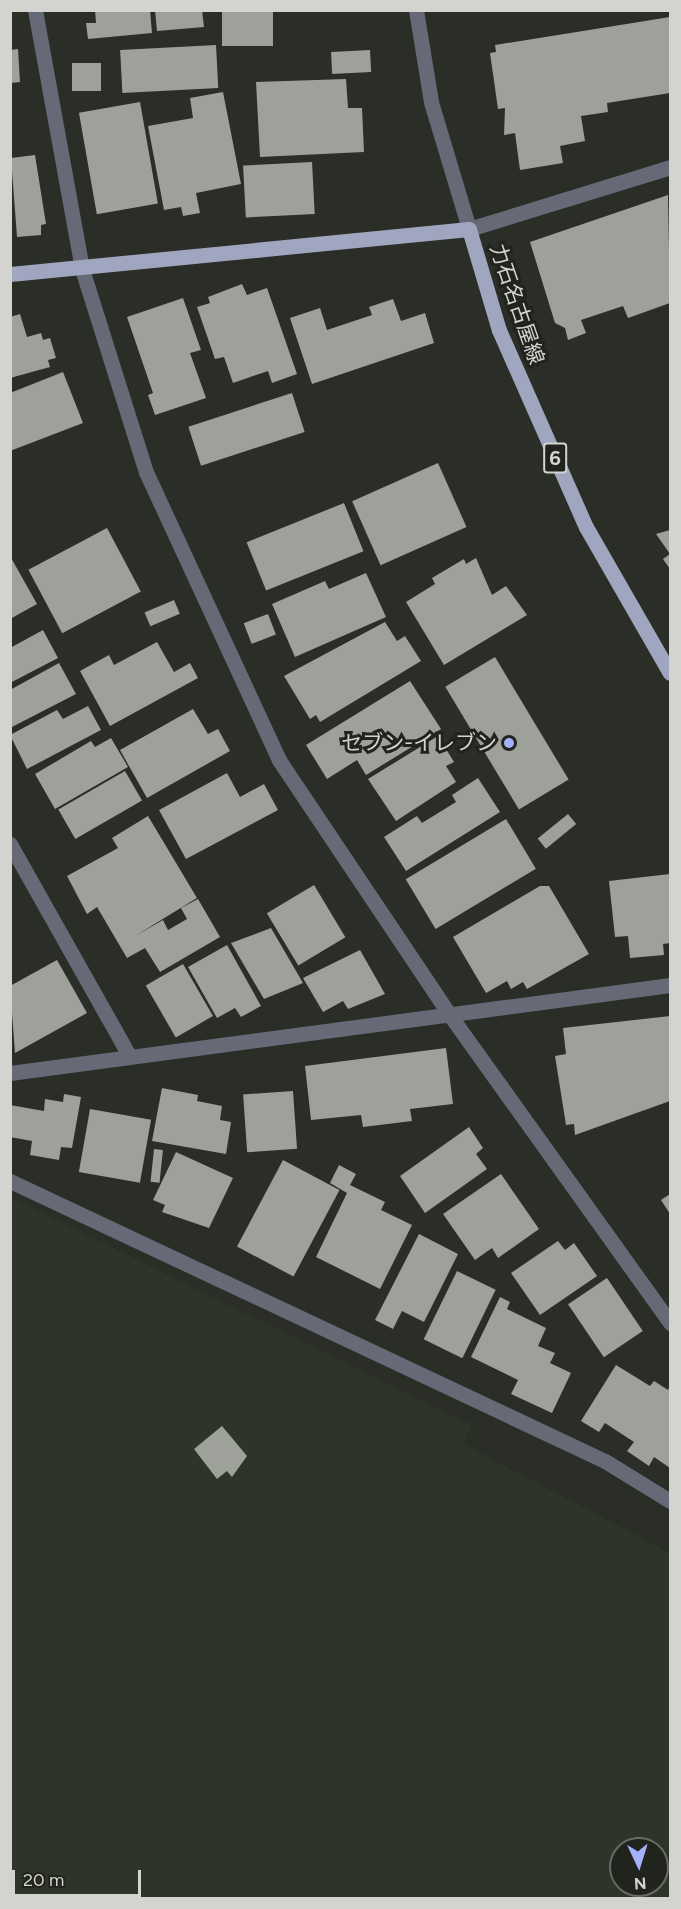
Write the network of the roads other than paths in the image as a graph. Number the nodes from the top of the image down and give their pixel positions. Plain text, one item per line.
1 (35, 10) edge
2 (416, 10) edge
3 (670, 167) edge
4 (469, 229) junction
5 (82, 269) junction
6 (10, 274) edge
7 (670, 673) edge
8 (10, 844) edge
9 (670, 985) edge
10 (449, 1014) junction
11 (130, 1057) junction
12 (10, 1072) edge
13 (10, 1181) edge
14 (670, 1323) edge
15 (670, 1501) edge

1 - 5 street
2 - 4 street
3 - 4 street
4 - 5 main road, 力石名古屋線
4 - 7 main road, 力石名古屋線 / 6
5 - 6 main road, 力石名古屋線
5 - 10 street
8 - 11 street
9 - 10 street
10 - 11 street
10 - 14 street
11 - 12 street
13 - 15 street

